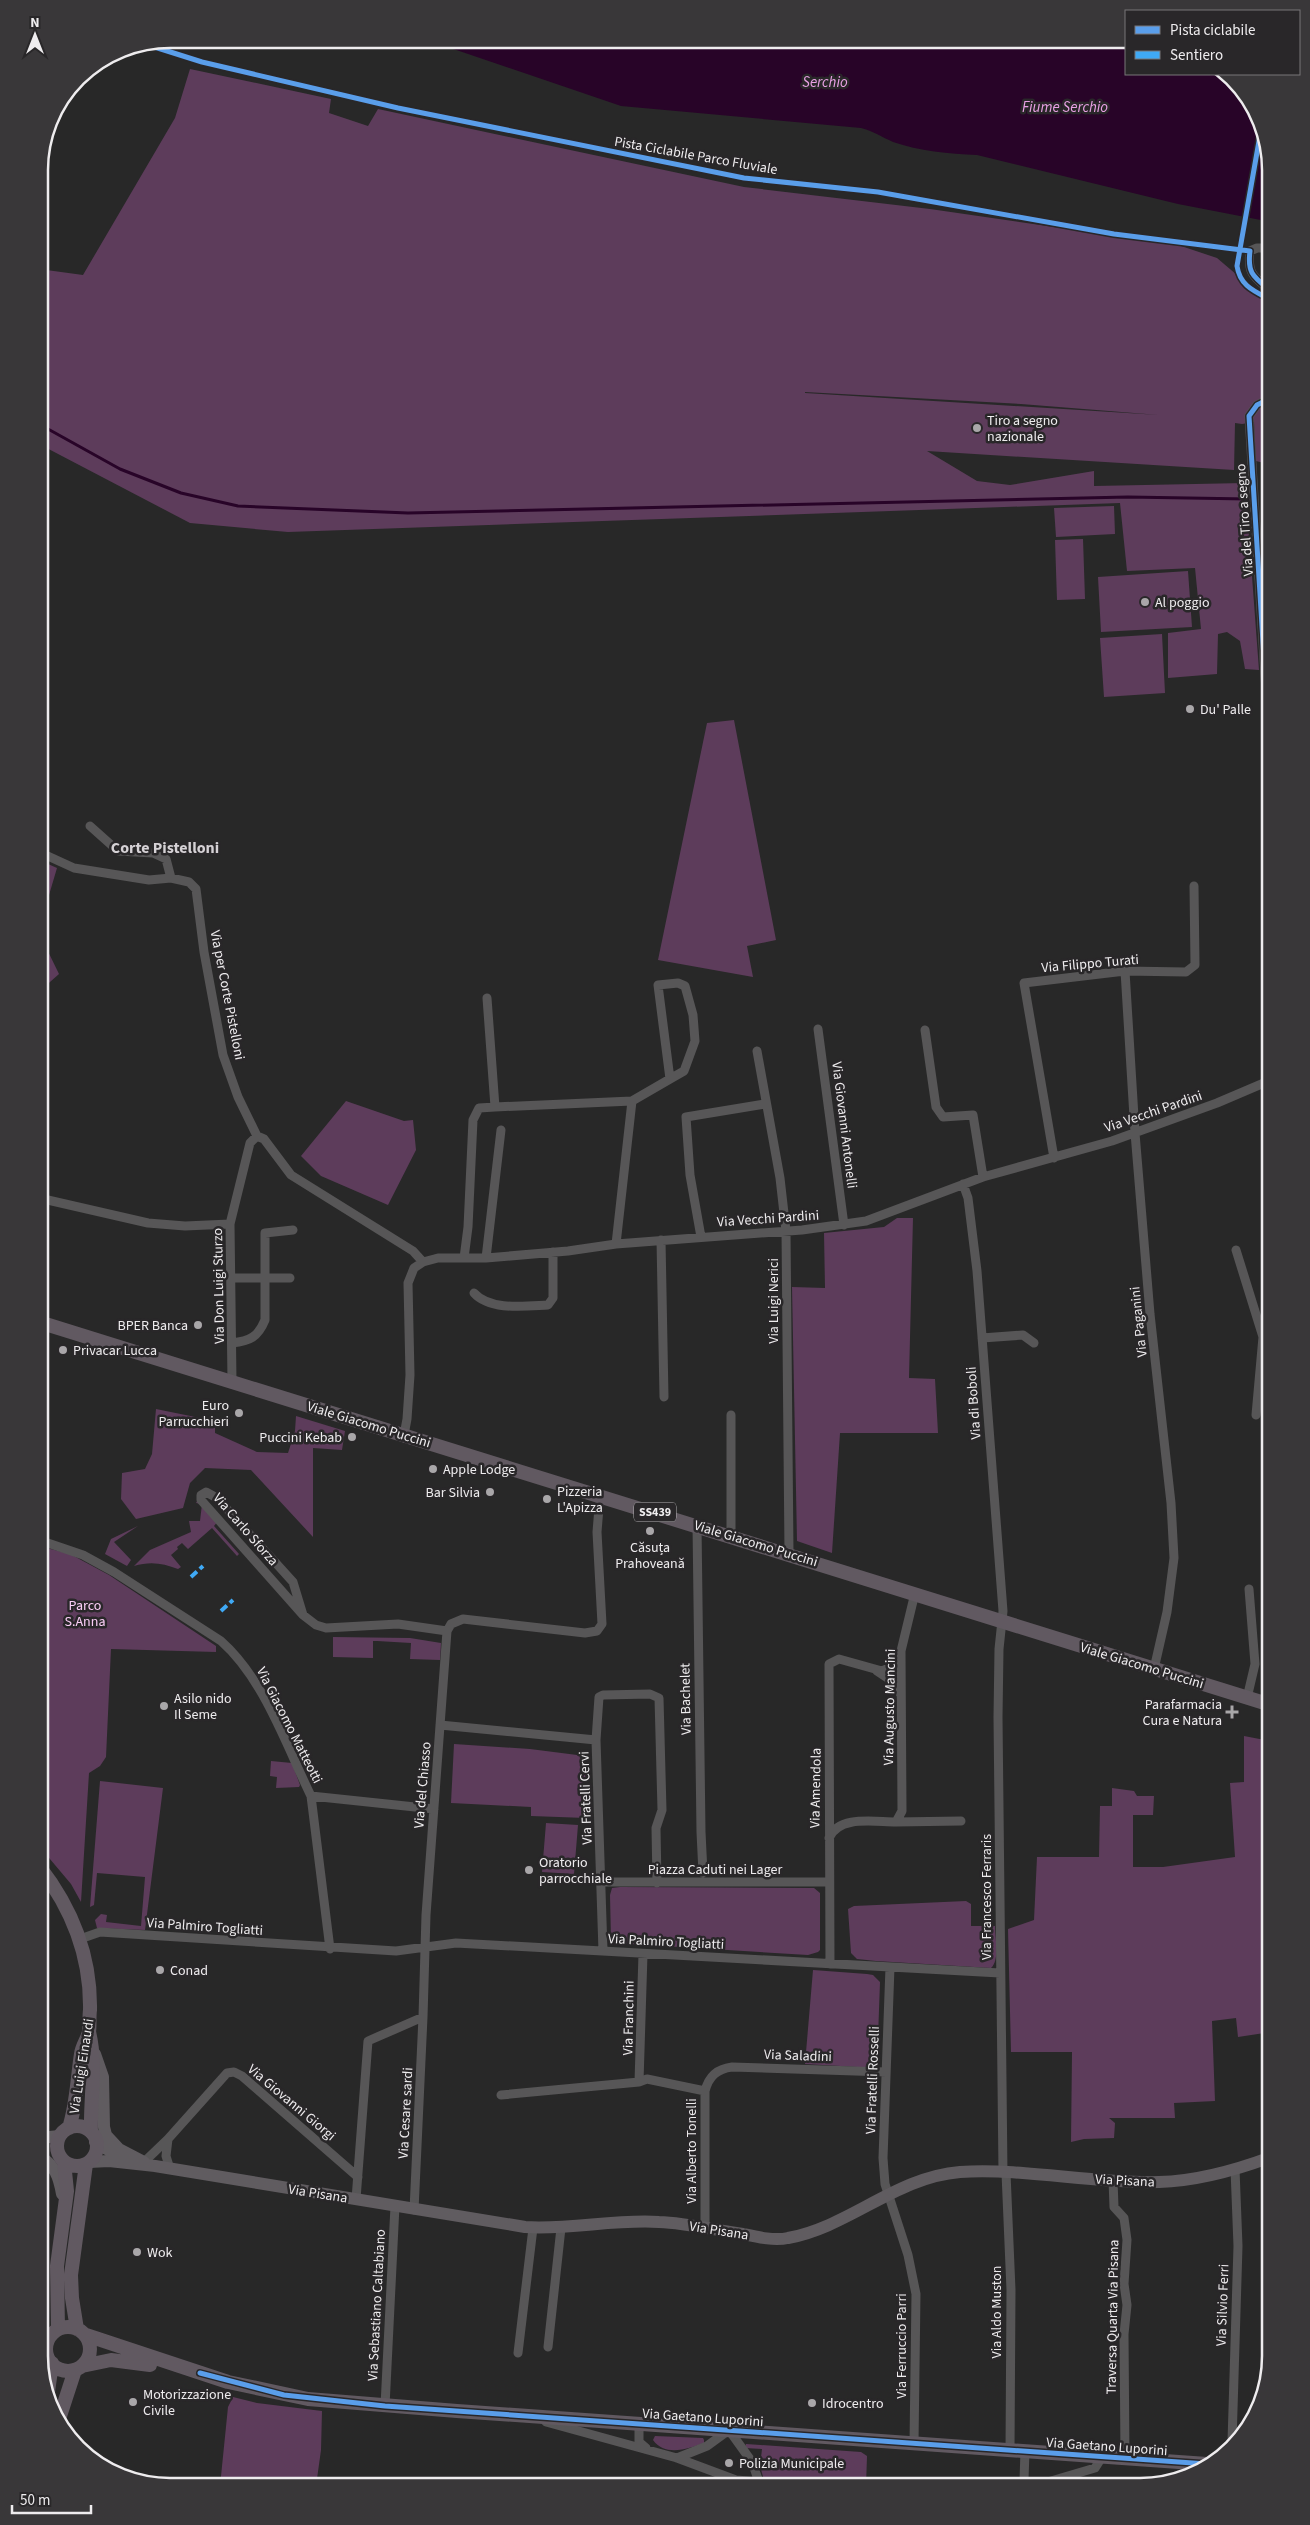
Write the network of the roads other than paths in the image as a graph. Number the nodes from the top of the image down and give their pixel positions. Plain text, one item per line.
1 (1262, 248) edge
2 (1262, 283) edge
3 (1262, 402) edge
4 (1262, 626) edge
5 (90, 826) dead end
6 (48, 856) edge
7 (171, 878) junction
8 (1194, 886) dead end
9 (1125, 971) junction
10 (486, 998) dead end
11 (818, 1028) dead end
12 (925, 1030) dead end
13 (756, 1051) dead end
14 (670, 1078) junction
15 (1262, 1084) edge
16 (632, 1102) junction
17 (765, 1104) junction
18 (495, 1107) junction
19 (501, 1130) dead end
20 (1135, 1132) junction
21 (257, 1136) junction
22 (1054, 1158) junction
23 (983, 1177) junction
24 (963, 1184) junction
25 (48, 1200) edge
26 (230, 1224) junction
27 (844, 1225) junction
28 (293, 1230) dead end
29 (786, 1231) junction
30 (701, 1237) junction
31 (661, 1240) junction
32 (616, 1244) junction
33 (1236, 1250) dead end
34 (553, 1252) junction
35 (464, 1258) junction
36 (486, 1258) junction
37 (423, 1262) junction
38 (230, 1278) junction
39 (266, 1278) junction
40 (290, 1278) dead end
41 (474, 1293) dead end
42 (1262, 1322) edge
43 (47, 1325) edge
44 (982, 1338) junction
45 (232, 1343) junction
46 (1034, 1343) dead end
47 (1262, 1372) edge
48 (232, 1381) junction
49 (664, 1397) dead end
50 (731, 1415) dead end
51 (1256, 1415) dead end
52 (404, 1434) junction
53 (600, 1495) junction
54 (697, 1525) junction
55 (730, 1535) junction
56 (47, 1543) edge
57 (788, 1554) junction
58 (1249, 1589) dead end
59 (915, 1593) junction
60 (303, 1614) junction
61 (1001, 1621) junction
62 (447, 1631) junction
63 (901, 1651) junction
64 (1154, 1668) junction
65 (877, 1671) junction
66 (1247, 1698) junction
67 (902, 1700) junction
68 (1262, 1702) edge
69 (440, 1725) junction
70 (596, 1740) junction
71 (311, 1796) junction
72 (434, 1809) junction
73 (830, 1810) junction
74 (961, 1821) dead end
75 (896, 1822) junction
76 (844, 1823) junction
77 (828, 1841) junction
78 (703, 1873) dead end
79 (47, 1877) edge
80 (602, 1882) junction
81 (829, 1882) junction
82 (657, 1883) junction
83 (80, 1939) junction
84 (426, 1946) junction
85 (330, 1949) junction
86 (603, 1951) junction
87 (643, 1954) junction
88 (830, 1964) junction
89 (890, 1967) junction
90 (1000, 1973) junction
91 (423, 2017) junction
92 (89, 2032) junction
93 (94, 2052) junction
94 (886, 2072) junction
95 (711, 2076) joint
96 (639, 2082) junction
97 (705, 2091) junction
98 (501, 2095) dead end
99 (65, 2132) junction
100 (47, 2136) edge
101 (93, 2137) junction
102 (168, 2139) junction
103 (47, 2153) edge
104 (1262, 2159) edge
105 (62, 2160) junction
106 (47, 2162) edge
107 (87, 2163) junction
108 (150, 2164) junction
109 (170, 2169) junction
110 (1235, 2169) junction
111 (1005, 2173) junction
112 (358, 2177) junction
113 (1113, 2180) junction
114 (889, 2194) junction
115 (356, 2199) junction
116 (65, 2205) junction
117 (395, 2206) junction
118 (414, 2210) junction
119 (532, 2228) junction
120 (561, 2228) junction
121 (705, 2228) junction
122 (58, 2329) junction
123 (82, 2332) junction
124 (47, 2342) edge
125 (548, 2347) dead end
126 (518, 2353) dead end
127 (47, 2355) edge
128 (52, 2363) junction
129 (78, 2368) junction
130 (200, 2373) junction
131 (50, 2379) edge
132 (385, 2406) junction
133 (62, 2412) edge
134 (523, 2416) junction
135 (639, 2424) junction
136 (729, 2430) junction
137 (1232, 2436) edge
138 (914, 2443) junction
139 (649, 2450) junction
140 (1010, 2450) junction
141 (1025, 2451) junction
142 (1102, 2456) junction
143 (678, 2458) junction
144 (1125, 2458) junction
145 (1197, 2463) edge
146 (730, 2478) edge
147 (757, 2478) edge
148 (1024, 2478) edge
149 (1061, 2478) edge

1 - 2 street
3 - 4 street, Via del Tiro a segno
5 - 7 street
6 - 7 street, Via per Corte Pistelloni
7 - 21 street, Via per Corte Pistelloni
8 - 9 street, Via Filippo Turati
9 - 20 street, Via Paganini
9 - 22 street, Via Filippo Turati
10 - 18 street
11 - 27 street, Via Giovanni Antonelli
12 - 23 street
13 - 17 street, Via Luigi Nerici
14 - 14 street
14 - 16 street
15 - 20 street, Via Vecchi Pardini
16 - 18 street
16 - 32 street
17 - 29 street, Via Luigi Nerici
17 - 30 street
18 - 35 street
19 - 36 street
20 - 22 street, Via Vecchi Pardini
20 - 64 street, Via Paganini
21 - 26 street, Via Don Luigi Sturzo
21 - 37 street, Via per Corte Pistelloni
22 - 23 street, Via Vecchi Pardini
23 - 24 street, Via Vecchi Pardini
24 - 27 street, Via Vecchi Pardini
24 - 44 street, Via di Boboli
25 - 26 street
26 - 38 street, Via Don Luigi Sturzo
27 - 29 street, Via Vecchi Pardini
28 - 39 street
29 - 30 street, Via Vecchi Pardini
29 - 57 street, Via Luigi Nerici
30 - 31 street, Via Vecchi Pardini
31 - 32 street, Via Vecchi Pardini
31 - 49 street
32 - 34 street, Via Vecchi Pardini
33 - 42 street
34 - 36 street, Via Vecchi Pardini
34 - 41 street
35 - 36 street, Via Vecchi Pardini
35 - 37 street, Via Vecchi Pardini
37 - 52 street
38 - 39 street
38 - 45 street, Via Don Luigi Sturzo
39 - 40 street
39 - 45 street
43 - 48 main road, Viale Giacomo Puccini / SS439
44 - 46 street
44 - 61 street, Via di Boboli
45 - 48 street, Via Don Luigi Sturzo
47 - 51 street
48 - 52 main road, Viale Giacomo Puccini / SS439
50 - 55 street
52 - 53 main road, Viale Giacomo Puccini / SS439
53 - 54 main road, Viale Giacomo Puccini / SS439
53 - 62 street
54 - 55 main road, Viale Giacomo Puccini / SS439
54 - 78 street, Via Bachelet
55 - 57 main road, Viale Giacomo Puccini / SS439
56 - 71 street, Via Giacomo Matteotti
57 - 59 main road, Viale Giacomo Puccini / SS439
58 - 66 street
59 - 61 main road, Viale Giacomo Puccini / SS439
59 - 63 street, Via Augusto Mancini
60 - 60 street, Via Carlo Sforza
60 - 62 street, Via Carlo Sforza
61 - 64 main road, Viale Giacomo Puccini / SS439
61 - 90 street, Via Francesco Ferraris
62 - 69 street, Via del Chiasso
63 - 65 street
63 - 67 street, Via Augusto Mancini
64 - 66 main road, Viale Giacomo Puccini / SS439
65 - 67 street, Via Amendola
65 - 73 street, Via Amendola
66 - 68 main road, Viale Giacomo Puccini / SS439
67 - 75 street, Via Augusto Mancini
69 - 70 street, Via Fratelli Cervi
69 - 72 street, Via del Chiasso
70 - 80 street, Via Fratelli Cervi
70 - 82 street
71 - 72 street, Via Giacomo Matteotti
71 - 85 street
72 - 84 street, Via del Chiasso
73 - 76 street
73 - 77 street, Via Amendola
74 - 75 street
75 - 76 street
76 - 77 street
77 - 81 street, Via Amendola
79 - 83 main road, Via Luigi Einaudi
80 - 82 street, Piazza Caduti nei Lager
80 - 86 street, Via Fratelli Cervi
81 - 82 street, Piazza Caduti nei Lager
81 - 88 street, Via Amendola
83 - 85 street, Via Palmiro Togliatti
83 - 92 main road, Via Luigi Einaudi
84 - 85 street, Via Palmiro Togliatti
84 - 86 street, Via Palmiro Togliatti
84 - 91 street, Via del Chiasso
86 - 87 street, Via Palmiro Togliatti
87 - 88 street, Via Palmiro Togliatti
87 - 96 street, Via Franchini
88 - 89 street, Via Palmiro Togliatti
89 - 90 street, Via Palmiro Togliatti
89 - 94 street, Via Fratelli Rosselli
90 - 111 street, Via Francesco Ferraris
91 - 112 street
91 - 118 street, Via Cesare sardi
92 - 93 main road, Via Luigi Einaudi
92 - 99 main road, Via Luigi Einaudi
93 - 101 main road, Via Luigi Einaudi
93 - 108 main road
94 - 95 street, Via Saladini
94 - 114 street, Via Fratelli Rosselli
95 - 97 street, Via Alberto Tonelli
96 - 97 street
96 - 98 street
97 - 121 street, Via Alberto Tonelli
99 - 100 main road, Via Pisana
99 - 101 main road, Via Pisana
99 - 105 main road
101 - 107 main road
101 - 108 main road, Via Pisana
102 - 108 street, Via Giovanni Giorgi
102 - 109 street
102 - 112 street, Via Giovanni Giorgi
103 - 105 main road, Via Pisana
104 - 110 main road, Via Pisana
105 - 107 main road, Via Pisana
105 - 116 main road
106 - 116 main road
107 - 108 main road, Via Pisana
107 - 123 main road
108 - 109 main road, Via Pisana
109 - 115 main road, Via Pisana
110 - 113 main road, Via Pisana
110 - 137 street, Via Silvio Ferri
111 - 113 main road, Via Pisana
111 - 114 main road, Via Pisana
111 - 140 street, Via Aldo Muston
112 - 115 street
113 - 144 street, Traversa Quarta Via Pisana
114 - 121 main road, Via Pisana
114 - 138 street, Via Ferruccio Parri
115 - 117 main road, Via Pisana
116 - 122 main road
117 - 118 main road, Via Pisana
117 - 132 street, Via Sebastiano Caltabiano
118 - 119 main road, Via Pisana
119 - 120 main road, Via Pisana
119 - 126 street
120 - 121 main road, Via Pisana
120 - 125 street
122 - 123 main road, Via Gaetano Luporini
122 - 124 main road
123 - 129 main road
123 - 130 main road, Via Gaetano Luporini
127 - 128 main road
128 - 129 main road, Via Gaetano Luporini
128 - 131 main road
129 - 130 main road, Via Gaetano Luporini
129 - 133 main road
130 - 132 main road, Via Gaetano Luporini
132 - 134 main road, Via Gaetano Luporini
134 - 135 main road, Via Gaetano Luporini
134 - 139 street, Via Gaetano Luporini
135 - 136 main road, Via Gaetano Luporini
135 - 139 street, Via Gaetano Luporini
136 - 138 main road, Via Gaetano Luporini
136 - 143 street, Via Gaetano Luporini
136 - 147 street, Via Gaetano Luporini
138 - 140 main road, Via Gaetano Luporini
139 - 143 street, Via Gaetano Luporini
140 - 141 main road, Via Gaetano Luporini
141 - 142 main road, Via Gaetano Luporini
141 - 148 street
142 - 144 main road, Via Gaetano Luporini
142 - 149 street, Via Gaetano Luporini
143 - 146 street, Via Gaetano Luporini
144 - 145 main road, Via Gaetano Luporini

